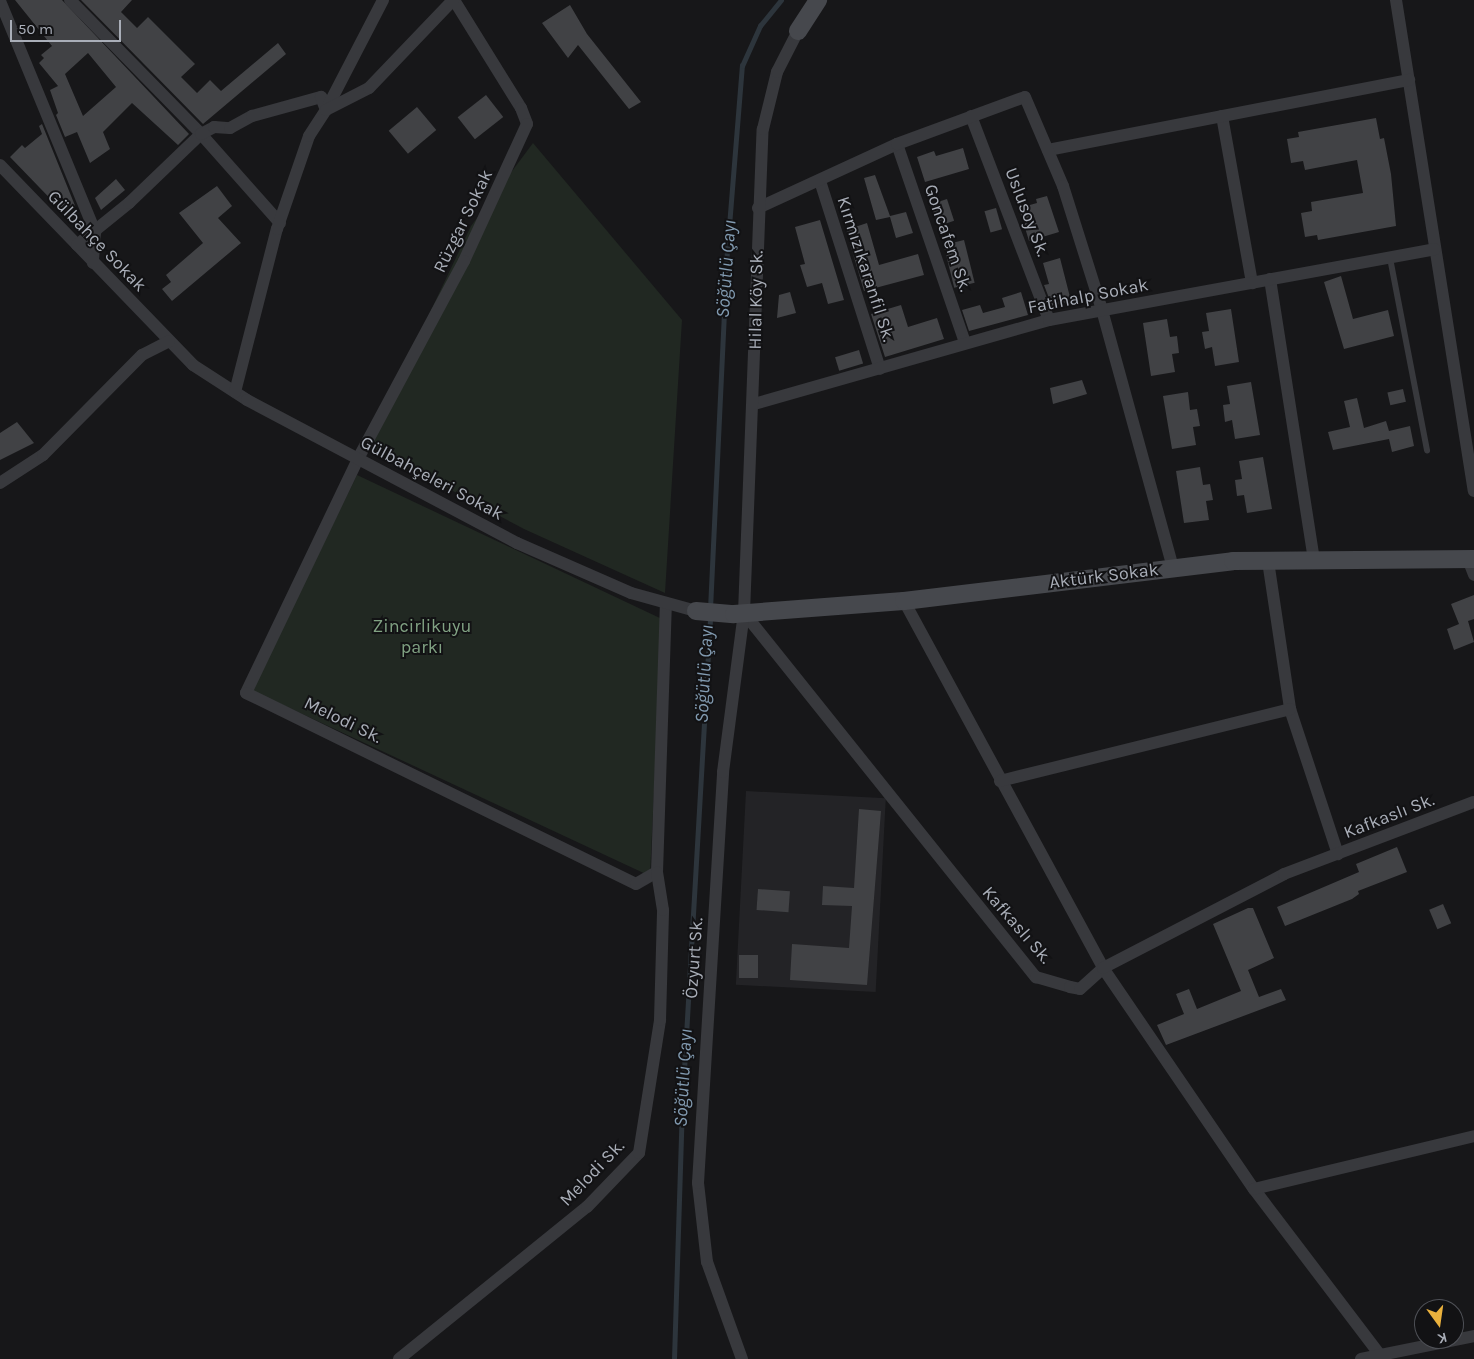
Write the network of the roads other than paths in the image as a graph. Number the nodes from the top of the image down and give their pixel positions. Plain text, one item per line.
1 (70, 0) edge
2 (383, 0) edge
3 (454, 0) edge
4 (818, 0) edge
5 (1396, 0) edge
6 (0, 1) edge
7 (798, 30) joint
8 (1408, 80) junction
9 (326, 110) junction
10 (971, 116) junction
11 (1222, 116) junction
12 (201, 134) junction
13 (897, 144) junction
14 (1048, 150) junction
15 (0, 165) edge
16 (820, 181) junction
17 (758, 208) junction
18 (280, 223) junction
19 (95, 232) junction
20 (77, 246) junction
21 (1436, 249) junction
22 (1390, 258) junction
23 (93, 263) junction
24 (1270, 279) junction
25 (1252, 283) junction
26 (1102, 310) junction
27 (1049, 320) junction
28 (169, 341) junction
29 (965, 343) junction
30 (880, 369) junction
31 (235, 392) junction
32 (754, 404) junction
33 (1427, 450) dead end
34 (358, 458) junction
35 (0, 484) edge
36 (1474, 491) edge
37 (1314, 560) junction
38 (1268, 561) junction
39 (1472, 564) edge
40 (1173, 568) junction
41 (904, 601) junction
42 (666, 603) junction
43 (696, 611) joint
44 (739, 614) junction
45 (1290, 709) junction
46 (1000, 781) junction
47 (1474, 802) edge
48 (1338, 854) junction
49 (657, 872) junction
50 (1103, 968) junction
51 (1474, 1136) edge
52 (1254, 1189) junction
53 (1474, 1336) edge
54 (1380, 1355) junction
55 (399, 1359) edge
56 (742, 1359) edge
57 (1362, 1359) edge

1 - 12 street
2 - 9 street
3 - 9 street
3 - 34 street, Rüzgar Sokak
4 - 7 street, Hilal Köy Sk.
5 - 8 street
6 - 19 street
7 - 17 street, Hilal Köy Sk.
8 - 11 street
8 - 21 street
9 - 12 street
9 - 18 street
10 - 13 street
10 - 14 street
10 - 27 street, Uslusoy Sk.
11 - 14 street
11 - 25 street
12 - 18 street
12 - 19 street
13 - 16 street
13 - 29 street, Goncafem Sk.
14 - 26 street
15 - 20 street, Gülbahçe Sokak
16 - 17 street
16 - 30 street, Kırmızıkaranfil Sk.
17 - 32 street, Hilal Köy Sk.
18 - 31 street
19 - 20 street
19 - 23 street
20 - 23 street, Gülbahçe Sokak
21 - 22 street, Fatihalp Sokak
21 - 36 street
22 - 24 street, Fatihalp Sokak
22 - 33 lane
23 - 28 street, Gülbahçe Sokak
24 - 25 street, Fatihalp Sokak
24 - 37 street
25 - 26 street, Fatihalp Sokak
26 - 27 street, Fatihalp Sokak
26 - 40 street
27 - 29 street, Fatihalp Sokak
28 - 31 street, Gülbahçeleri Sokak
28 - 35 street
29 - 30 street, Fatihalp Sokak
30 - 32 street, Fatihalp Sokak
31 - 34 street, Gülbahçeleri Sokak
32 - 44 street, Hilal Köy Sk.
34 - 42 street, Gülbahçeleri Sokak
34 - 49 street, Melodi Sk.
37 - 38 street, Aktürk Sokak
37 - 39 street, Aktürk Sokak
38 - 40 street, Aktürk Sokak
38 - 45 street
40 - 41 street, Aktürk Sokak
41 - 44 street, Aktürk Sokak
41 - 46 street
42 - 43 street, Gülbahçeleri Sokak
42 - 49 street, Melodi Sk.
43 - 44 street, Aktürk Sokak
44 - 50 street, Kafkaslı Sk.
44 - 56 street, Özyurt Sk.
45 - 46 street
45 - 48 street
46 - 50 street
47 - 48 street, Kafkaslı Sk.
48 - 50 street, Kafkaslı Sk.
49 - 55 street, Melodi Sk.
50 - 52 street
51 - 52 street
52 - 54 street
53 - 54 street
54 - 57 street

